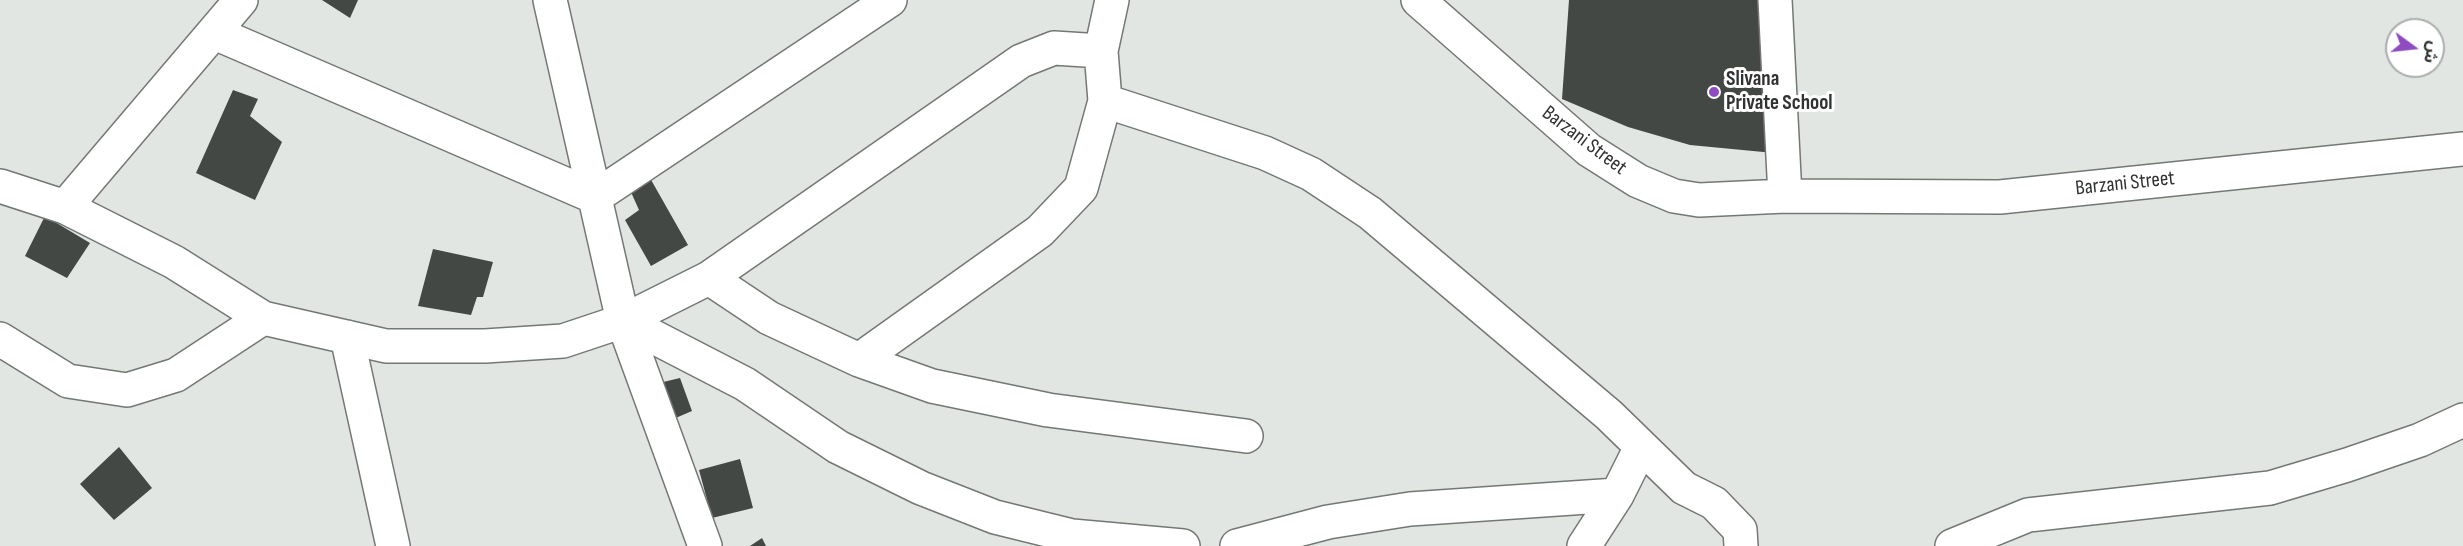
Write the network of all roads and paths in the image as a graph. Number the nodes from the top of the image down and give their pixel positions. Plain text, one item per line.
1 (241, 0) edge
2 (550, 0) edge
3 (890, 0) edge
4 (1112, 0) edge
5 (1418, 0) edge
6 (1775, 0) edge
7 (215, 33) junction
8 (1101, 51) junction
9 (1105, 101) junction
10 (2463, 148) edge
11 (0, 186) edge
12 (1785, 196) junction
13 (595, 197) junction
14 (65, 207) junction
15 (709, 278) junction
16 (263, 318) junction
17 (623, 321) junction
18 (347, 337) junction
19 (0, 339) edge
20 (858, 360) junction
21 (2463, 420) edge
22 (1246, 436) dead end
23 (1641, 447) junction
24 (1617, 495) junction
25 (393, 546) edge
26 (705, 546) edge
27 (1183, 546) edge
28 (1238, 546) edge
29 (1584, 546) edge
30 (1741, 546) edge
31 (1952, 546) edge

1 - 7 street
2 - 13 street
3 - 13 street
4 - 8 street
5 - 12 street, Barzani Street
6 - 12 street
7 - 13 street
7 - 14 street
8 - 9 street
8 - 15 street
9 - 20 street
9 - 23 street
10 - 12 street, Barzani Street
11 - 14 street
13 - 17 street
14 - 16 street
15 - 17 street
15 - 20 street
16 - 18 street
16 - 19 street
17 - 18 street
17 - 26 street
17 - 27 street
18 - 25 street
20 - 22 street
21 - 31 street
23 - 24 street
23 - 30 street
24 - 28 street
24 - 29 street

